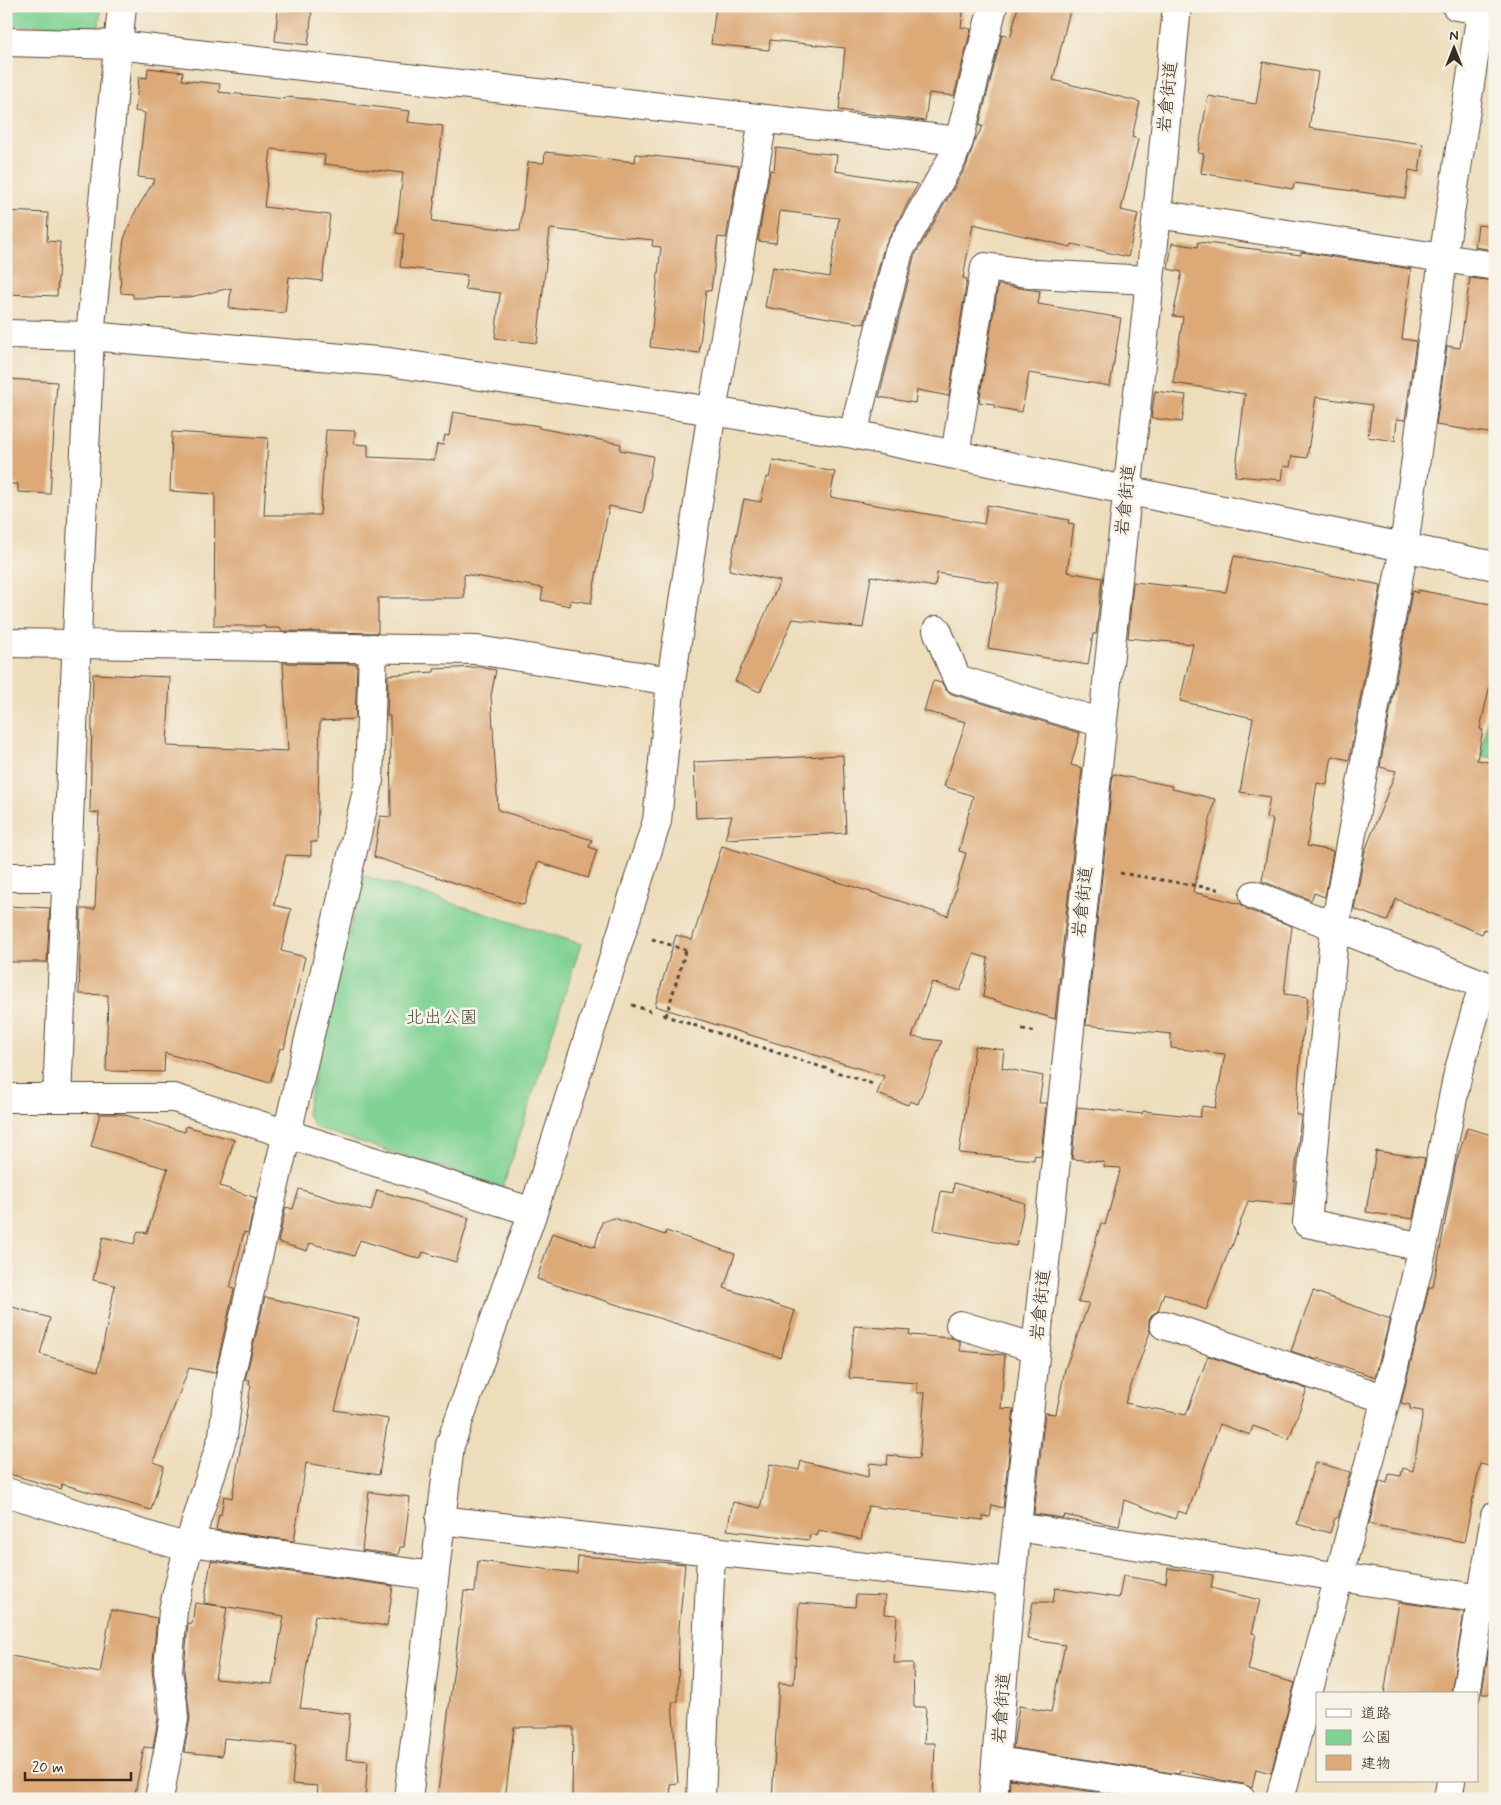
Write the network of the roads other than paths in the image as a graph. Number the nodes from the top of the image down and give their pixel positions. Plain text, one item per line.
1 (122, 6) edge
2 (993, 6) edge
3 (1177, 6) edge
4 (1478, 9) edge
5 (6, 42) edge
6 (118, 45) junction
7 (763, 120) junction
8 (959, 141) junction
9 (1157, 214) junction
10 (1443, 259) junction
11 (1495, 266) edge
12 (1149, 280) junction
13 (6, 334) edge
14 (90, 336) junction
15 (712, 411) junction
16 (853, 434) junction
17 (955, 455) junction
18 (1127, 490) junction
19 (1404, 547) junction
20 (1495, 566) edge
21 (937, 630) dead end
22 (6, 643) edge
23 (77, 644) junction
24 (373, 648) junction
25 (671, 681) junction
26 (1102, 723) junction
27 (6, 877) edge
28 (66, 877) junction
29 (1254, 895) road end
30 (1335, 927) junction
31 (1489, 987) edge
32 (57, 1097) junction
33 (6, 1098) edge
34 (288, 1136) junction
35 (533, 1212) junction
36 (1423, 1247) junction
37 (960, 1325) dead end
38 (1164, 1325) dead end
39 (1036, 1348) junction
40 (1386, 1399) junction
41 (6, 1492) edge
42 (1495, 1516) edge
43 (440, 1520) junction
44 (1017, 1527) junction
45 (189, 1545) junction
46 (711, 1551) junction
47 (434, 1576) junction
48 (1338, 1577) junction
49 (1011, 1582) junction
50 (1488, 1600) edge
51 (1466, 1692) edge
52 (998, 1761) junction
53 (1451, 1782) edge
54 (158, 1799) edge
55 (408, 1799) edge
56 (701, 1799) edge
57 (994, 1799) edge
58 (1241, 1799) edge
59 (1280, 1799) edge
60 (1448, 1799) edge

1 - 6 street
2 - 8 street
3 - 9 street, 岩倉街道
4 - 10 street
5 - 6 street
6 - 7 street
6 - 14 street
7 - 8 street
7 - 15 street
8 - 16 street
9 - 10 street
9 - 12 street, 岩倉街道
10 - 11 street
10 - 19 street
12 - 17 street
12 - 18 street, 岩倉街道
13 - 14 street
14 - 15 street
14 - 23 street
15 - 16 street
15 - 25 street
16 - 17 street
17 - 18 street
18 - 19 street
18 - 26 street, 岩倉街道
19 - 20 street
19 - 30 street
21 - 26 street
22 - 23 street
23 - 24 street
23 - 28 street
24 - 25 street
24 - 34 street
25 - 35 street
26 - 39 street, 岩倉街道
27 - 28 street
28 - 32 street
29 - 30 street
30 - 31 street
30 - 36 street
31 - 36 street
32 - 33 street
32 - 34 street
34 - 35 street
34 - 45 street
35 - 43 street
36 - 40 street
37 - 39 street
38 - 40 street
39 - 44 street, 岩倉街道
40 - 48 street
41 - 45 street
42 - 50 street
43 - 46 street
43 - 47 street
44 - 48 street
44 - 49 street, 岩倉街道
45 - 47 street
45 - 54 street
46 - 49 street
46 - 56 street
47 - 55 street
48 - 50 street
48 - 59 street
49 - 52 street, 岩倉街道
50 - 51 street
52 - 57 street, 岩倉街道
52 - 58 street
53 - 60 street

